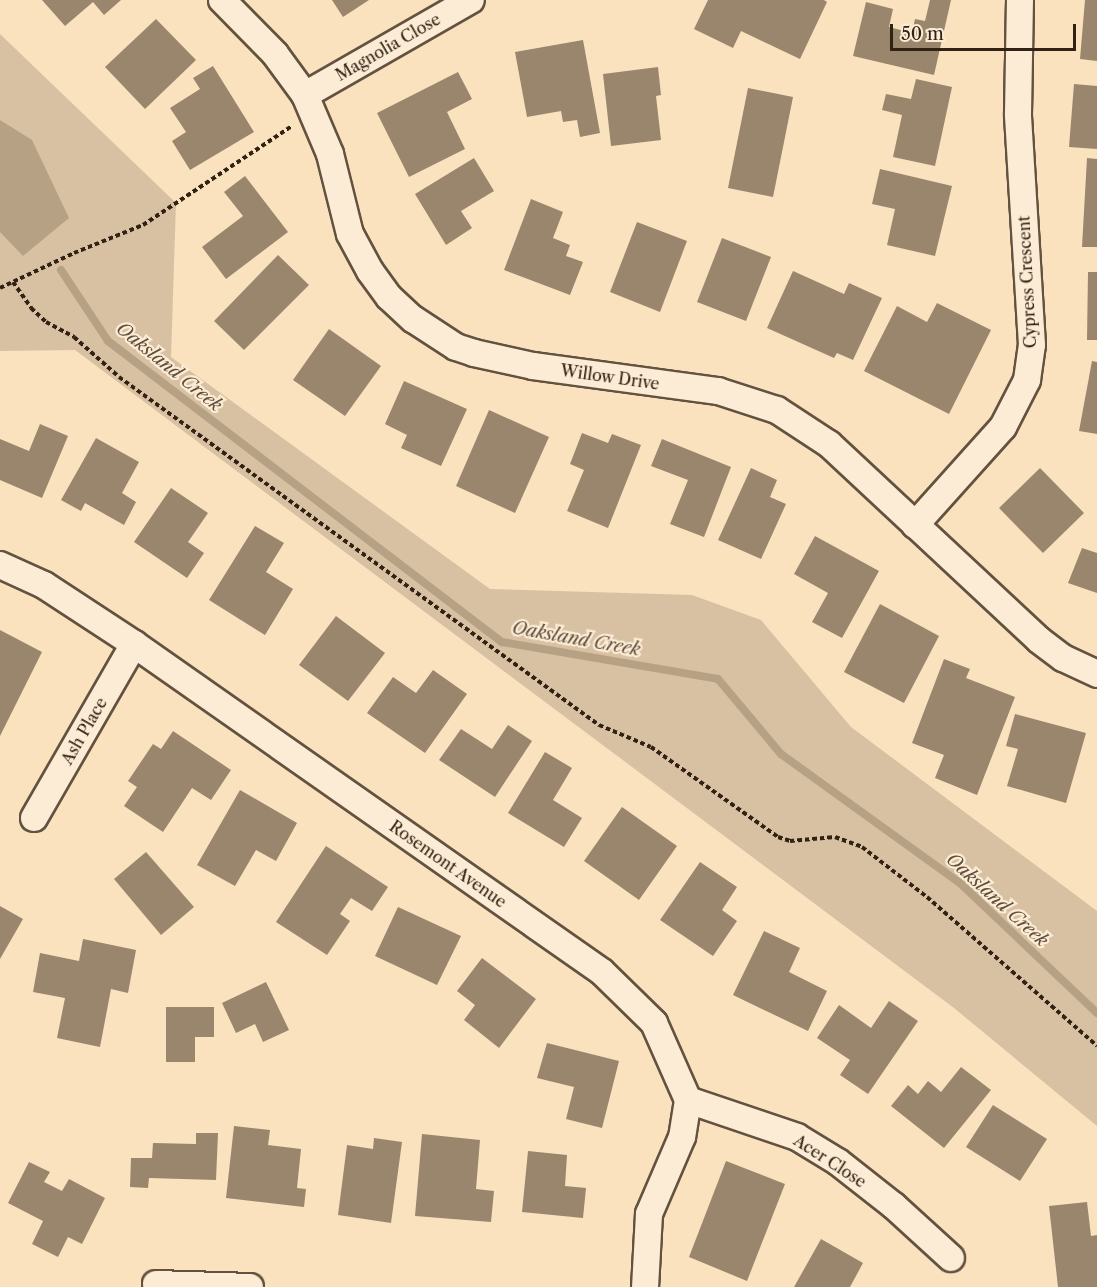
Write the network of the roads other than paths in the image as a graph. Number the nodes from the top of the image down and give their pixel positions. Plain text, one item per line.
1 (222, 0) edge
2 (471, 0) edge
3 (1020, 0) edge
4 (309, 104) junction
5 (915, 525) junction
6 (0, 565) edge
7 (134, 644) junction
8 (1097, 674) edge
9 (34, 818) dead end
10 (688, 1100) junction
11 (951, 1258) dead end
12 (156, 1284) dead end
13 (250, 1287) edge
14 (645, 1287) edge

1 - 4 street, Willow Drive
2 - 4 street, Magnolia Close
3 - 5 street, Cypress Crescent
4 - 5 street, Willow Drive
5 - 8 street, Willow Drive
6 - 7 street, Rosemont Avenue
7 - 9 street, Ash Place
7 - 10 street, Rosemont Avenue
10 - 11 street, Acer Close
10 - 14 street
12 - 13 street

